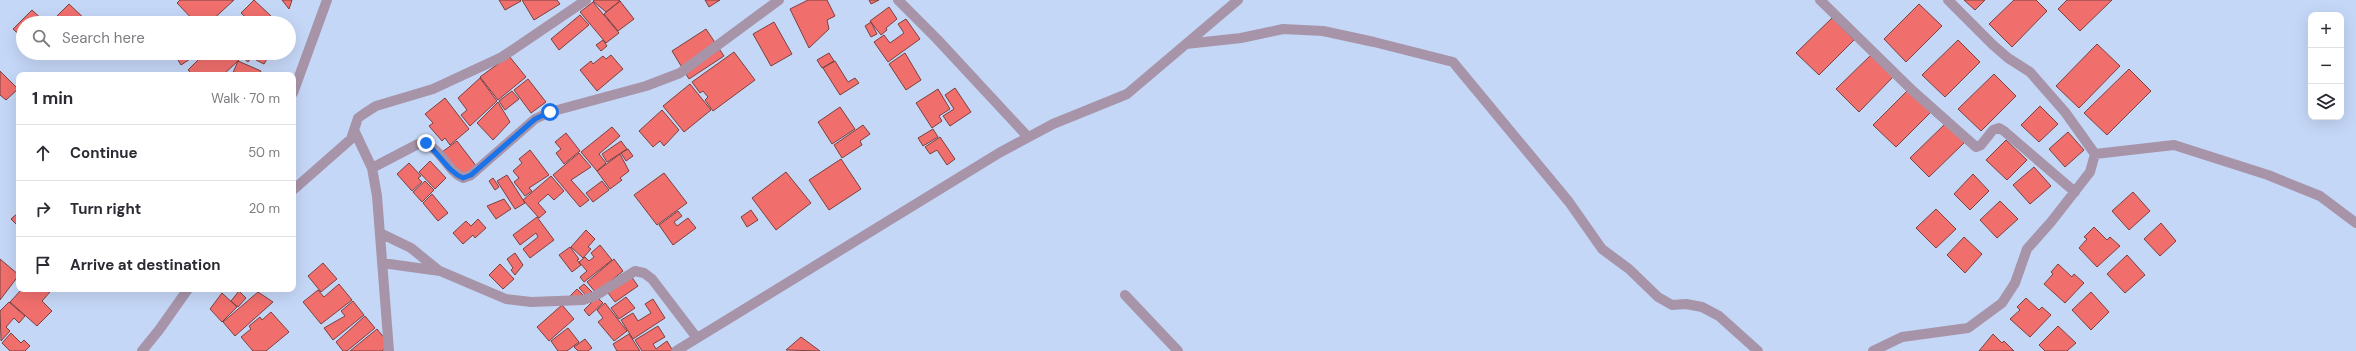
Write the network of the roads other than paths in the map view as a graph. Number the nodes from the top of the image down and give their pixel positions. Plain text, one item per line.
1 (327, 0) edge
2 (586, 0) edge
3 (779, 0) edge
4 (898, 0) edge
5 (1238, 0) edge
6 (1820, 0) edge
7 (1948, 0) edge
8 (1186, 44) junction
9 (296, 85) edge
10 (354, 130) junction
11 (1028, 137) junction
12 (2095, 154) junction
13 (372, 168) junction
14 (296, 187) edge
15 (2075, 192) junction
16 (2356, 223) edge
17 (380, 233) junction
18 (382, 263) junction
19 (440, 271) junction
20 (186, 292) edge
21 (1125, 295) dead end
22 (697, 338) junction
23 (142, 351) edge
24 (389, 351) edge
25 (676, 351) edge
26 (1178, 351) edge
27 (1758, 351) edge
28 (1873, 351) edge

1 - 9 street
2 - 10 street
3 - 13 street
4 - 11 street
5 - 8 street
6 - 15 street
7 - 12 street
8 - 11 street
8 - 27 street
10 - 13 street
10 - 14 street
11 - 22 street
12 - 15 street
12 - 16 street
13 - 17 street
15 - 28 street
17 - 18 street
17 - 19 street
18 - 19 street
18 - 24 street
19 - 22 street
20 - 23 street
21 - 26 street
22 - 25 street

